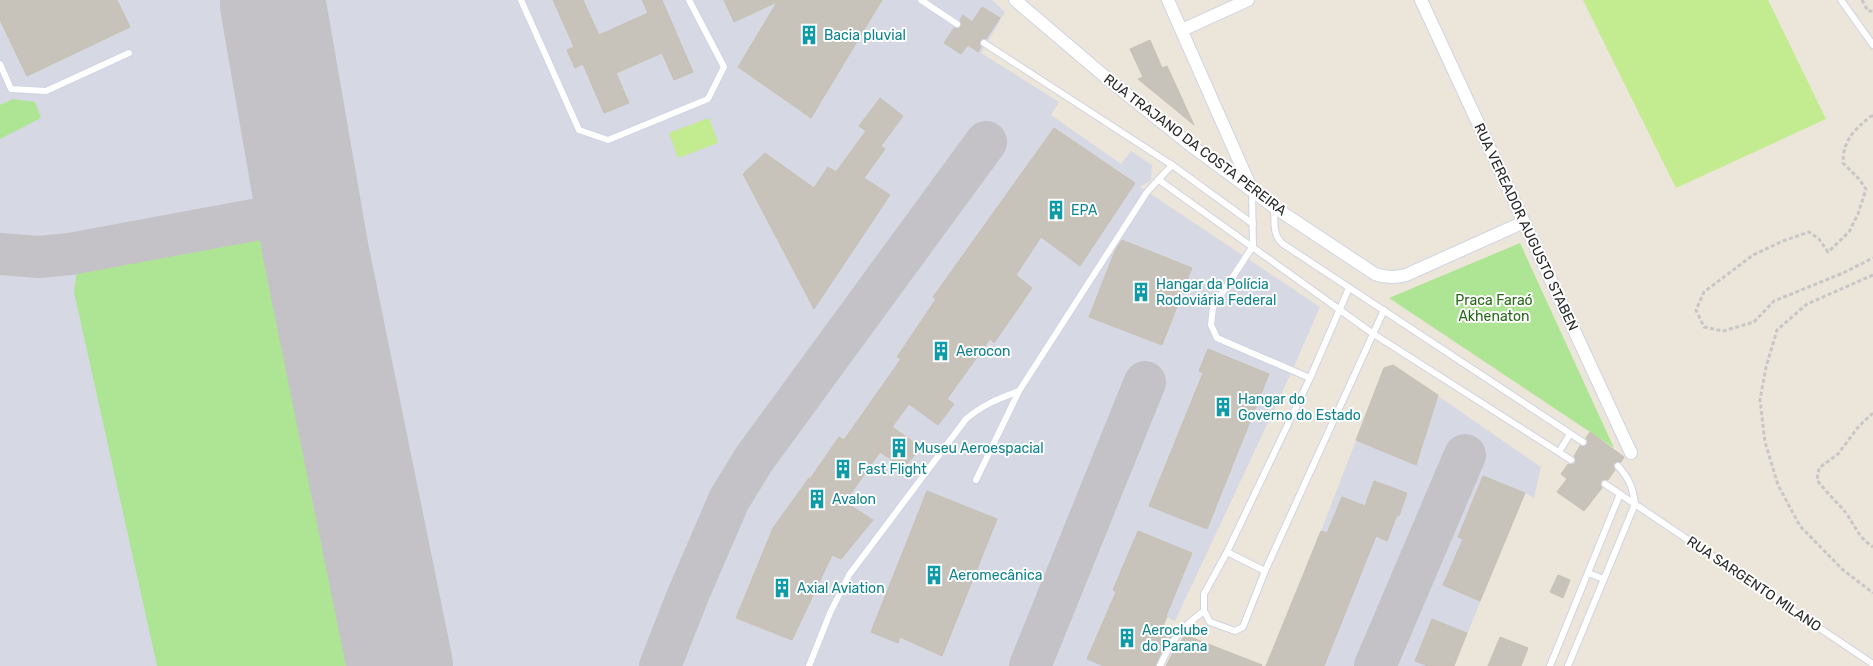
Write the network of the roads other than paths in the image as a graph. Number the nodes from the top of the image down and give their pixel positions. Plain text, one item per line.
1 (521, 0) edge
2 (689, 0) edge
3 (921, 0) edge
4 (1015, 0) edge
5 (1168, 0) edge
6 (1248, 0) edge
7 (1421, 0) edge
8 (1842, 0) edge
9 (957, 24) dead end
10 (1182, 30) junction
11 (984, 43) dead end
12 (1873, 45) edge
13 (129, 53) dead end
14 (0, 64) edge
15 (1172, 165) junction
16 (1159, 180) junction
17 (1252, 190) junction
18 (1274, 207) junction
19 (1524, 222) junction
20 (1253, 224) junction
21 (1253, 246) junction
22 (1349, 288) junction
23 (1340, 309) junction
24 (1384, 310) junction
25 (1372, 333) junction
26 (1310, 378) junction
27 (1019, 391) junction
28 (1570, 434) junction
29 (1583, 442) dead end
30 (1559, 452) junction
31 (1631, 453) dead end
32 (1571, 460) dead end
33 (1618, 466) dead end
34 (976, 480) dead end
35 (1605, 484) dead end
36 (1620, 494) junction
37 (1635, 504) junction
38 (1227, 552) junction
39 (1266, 571) junction
40 (1588, 573) junction
41 (1604, 579) junction
42 (1204, 611) junction
43 (1873, 664) edge
44 (1553, 665) edge
45 (809, 666) edge
46 (1160, 666) edge
47 (1568, 666) edge

1 - 2 lane
3 - 9 lane
4 - 17 street, RUA TRAJANO DA COSTA PEREIRA
5 - 10 street
6 - 10 street
7 - 19 street, RUA VEREADOR AUGUSTO STABEN
8 - 12 lane
10 - 17 street
11 - 15 lane
13 - 14 lane
15 - 16 lane
15 - 20 lane
16 - 21 lane
16 - 27 lane
17 - 18 street, RUA TRAJANO DA COSTA PEREIRA
17 - 20 lane
18 - 19 street, RUA TRAJANO DA COSTA PEREIRA
18 - 22 lane
19 - 31 street, RUA VEREADOR AUGUSTO STABEN
20 - 21 lane
21 - 23 lane
21 - 26 lane
22 - 23 lane
22 - 24 lane
23 - 25 lane
23 - 26 lane
24 - 25 lane
24 - 28 lane
25 - 30 lane
25 - 39 lane
26 - 38 lane
27 - 34 lane
27 - 45 lane
28 - 29 lane
28 - 30 lane
30 - 32 lane
33 - 37 lane
35 - 36 lane, RUA SARGENTO MILANO
36 - 37 lane, RUA SARGENTO MILANO
36 - 40 lane
37 - 41 lane
37 - 43 lane, RUA SARGENTO MILANO
38 - 39 lane
38 - 42 lane
39 - 42 lane
40 - 41 lane
40 - 44 lane
41 - 47 lane
42 - 46 lane

